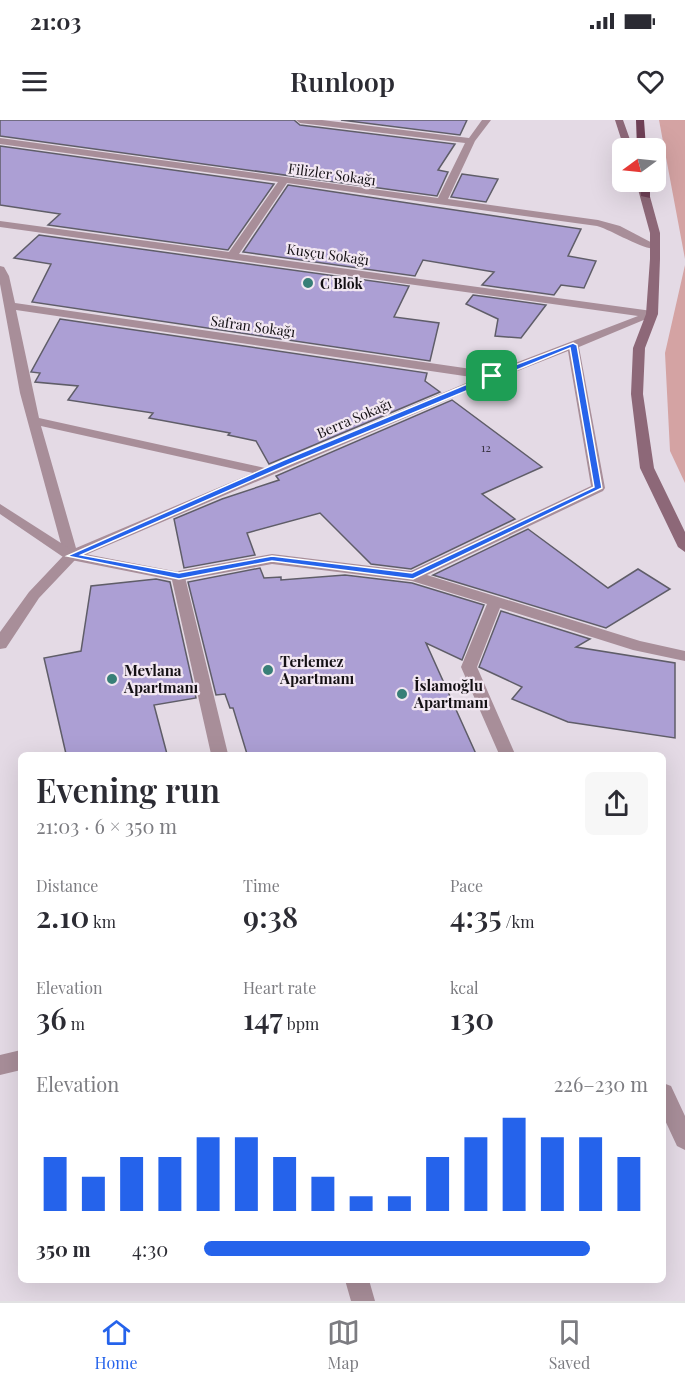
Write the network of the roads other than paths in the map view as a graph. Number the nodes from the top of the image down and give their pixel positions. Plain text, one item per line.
1 (300, 120) edge
2 (487, 120) edge
3 (619, 120) edge
4 (640, 120) edge
5 (625, 138) edge
6 (641, 138) edge
7 (0, 141) edge
8 (471, 141) junction
9 (284, 181) junction
10 (645, 192) edge
11 (646, 196) joint
12 (441, 203) junction
13 (0, 224) edge
14 (655, 247) junction
15 (232, 256) junction
16 (0, 269) edge
17 (10, 306) junction
18 (652, 314) junction
19 (573, 345) junction
20 (492, 376) junction
21 (33, 420) junction
22 (266, 472) junction
23 (0, 508) edge
24 (685, 547) edge
25 (71, 556) junction
26 (179, 576) junction
27 (413, 576) junction
28 (496, 600) junction
29 (0, 644) edge
30 (685, 656) edge
31 (220, 752) edge
32 (506, 752) edge
33 (18, 1061) edge
34 (0, 1065) edge
35 (666, 1099) edge
36 (685, 1139) edge
37 (358, 1283) edge
38 (363, 1301) edge

1 - 8 street
2 - 8 street
3 - 5 main road
4 - 6 highway
7 - 9 street, Filizler Sokağı
8 - 12 street
9 - 12 street, Filizler Sokağı
9 - 15 street
10 - 11 highway
11 - 14 main road
12 - 14 street, Filizler Sokağı
13 - 15 street, Kuşçu Sokağı
14 - 18 main road
15 - 18 street, Kuşçu Sokağı
16 - 17 street
17 - 20 street, Safran Sokağı
17 - 21 street
18 - 19 street, Berra Sokağı
18 - 24 main road
19 - 20 street, Berra Sokağı
19 - 27 street
20 - 22 street, Berra Sokağı
21 - 22 street
21 - 25 street
22 - 25 street, Berra Sokağı
23 - 25 street
25 - 26 street
25 - 29 street
26 - 27 street
26 - 31 street
27 - 28 street
28 - 30 street
28 - 32 street
33 - 34 street
35 - 36 street
37 - 38 street

